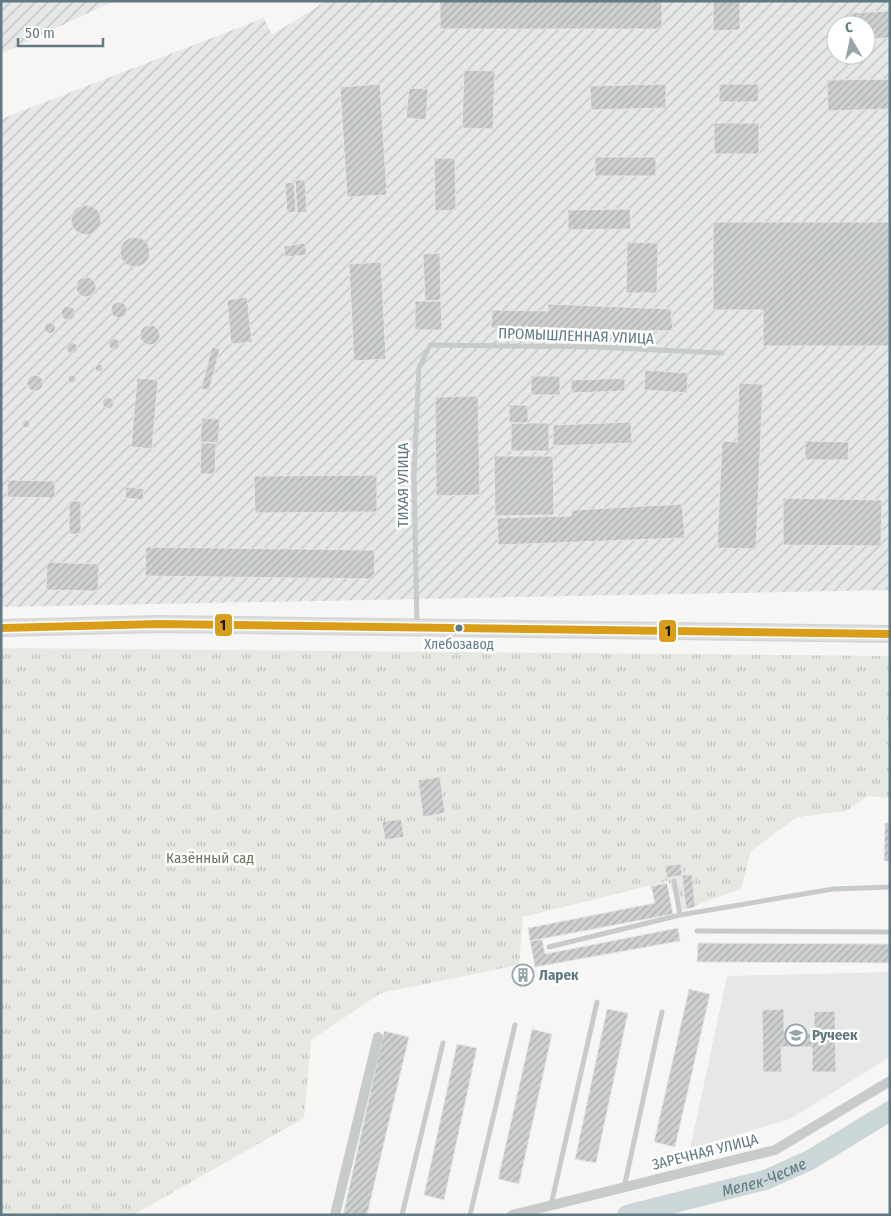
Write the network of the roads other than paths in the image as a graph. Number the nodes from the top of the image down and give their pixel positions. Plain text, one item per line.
1 (430, 345) joint
2 (722, 353) dead end
3 (1, 628) edge
4 (417, 628) junction
5 (890, 634) edge
6 (674, 881) dead end
7 (890, 887) edge
8 (680, 915) junction
9 (697, 931) dead end
10 (890, 932) edge
11 (549, 947) dead end
12 (597, 1002) dead end
13 (662, 1012) dead end
14 (515, 1025) dead end
15 (378, 1038) dead end
16 (443, 1043) dead end
17 (890, 1081) edge
18 (624, 1188) junction
19 (551, 1205) junction
20 (335, 1215) edge
21 (402, 1215) edge
22 (470, 1215) edge
23 (512, 1215) edge

1 - 2 lane, ПРОМЫШЛЕННАЯ УЛИЦА
1 - 4 lane, ТИХАЯ УЛИЦА
3 - 4 main road
4 - 5 main road
6 - 8 lane
7 - 8 lane
8 - 11 lane
9 - 10 lane
12 - 19 lane
13 - 18 lane
14 - 22 lane
15 - 20 street
16 - 21 lane
17 - 18 street, ЗАРЕЧНАЯ УЛИЦА
18 - 19 street, ЗАРЕЧНАЯ УЛИЦА
19 - 23 street, ЗАРЕЧНАЯ УЛИЦА

